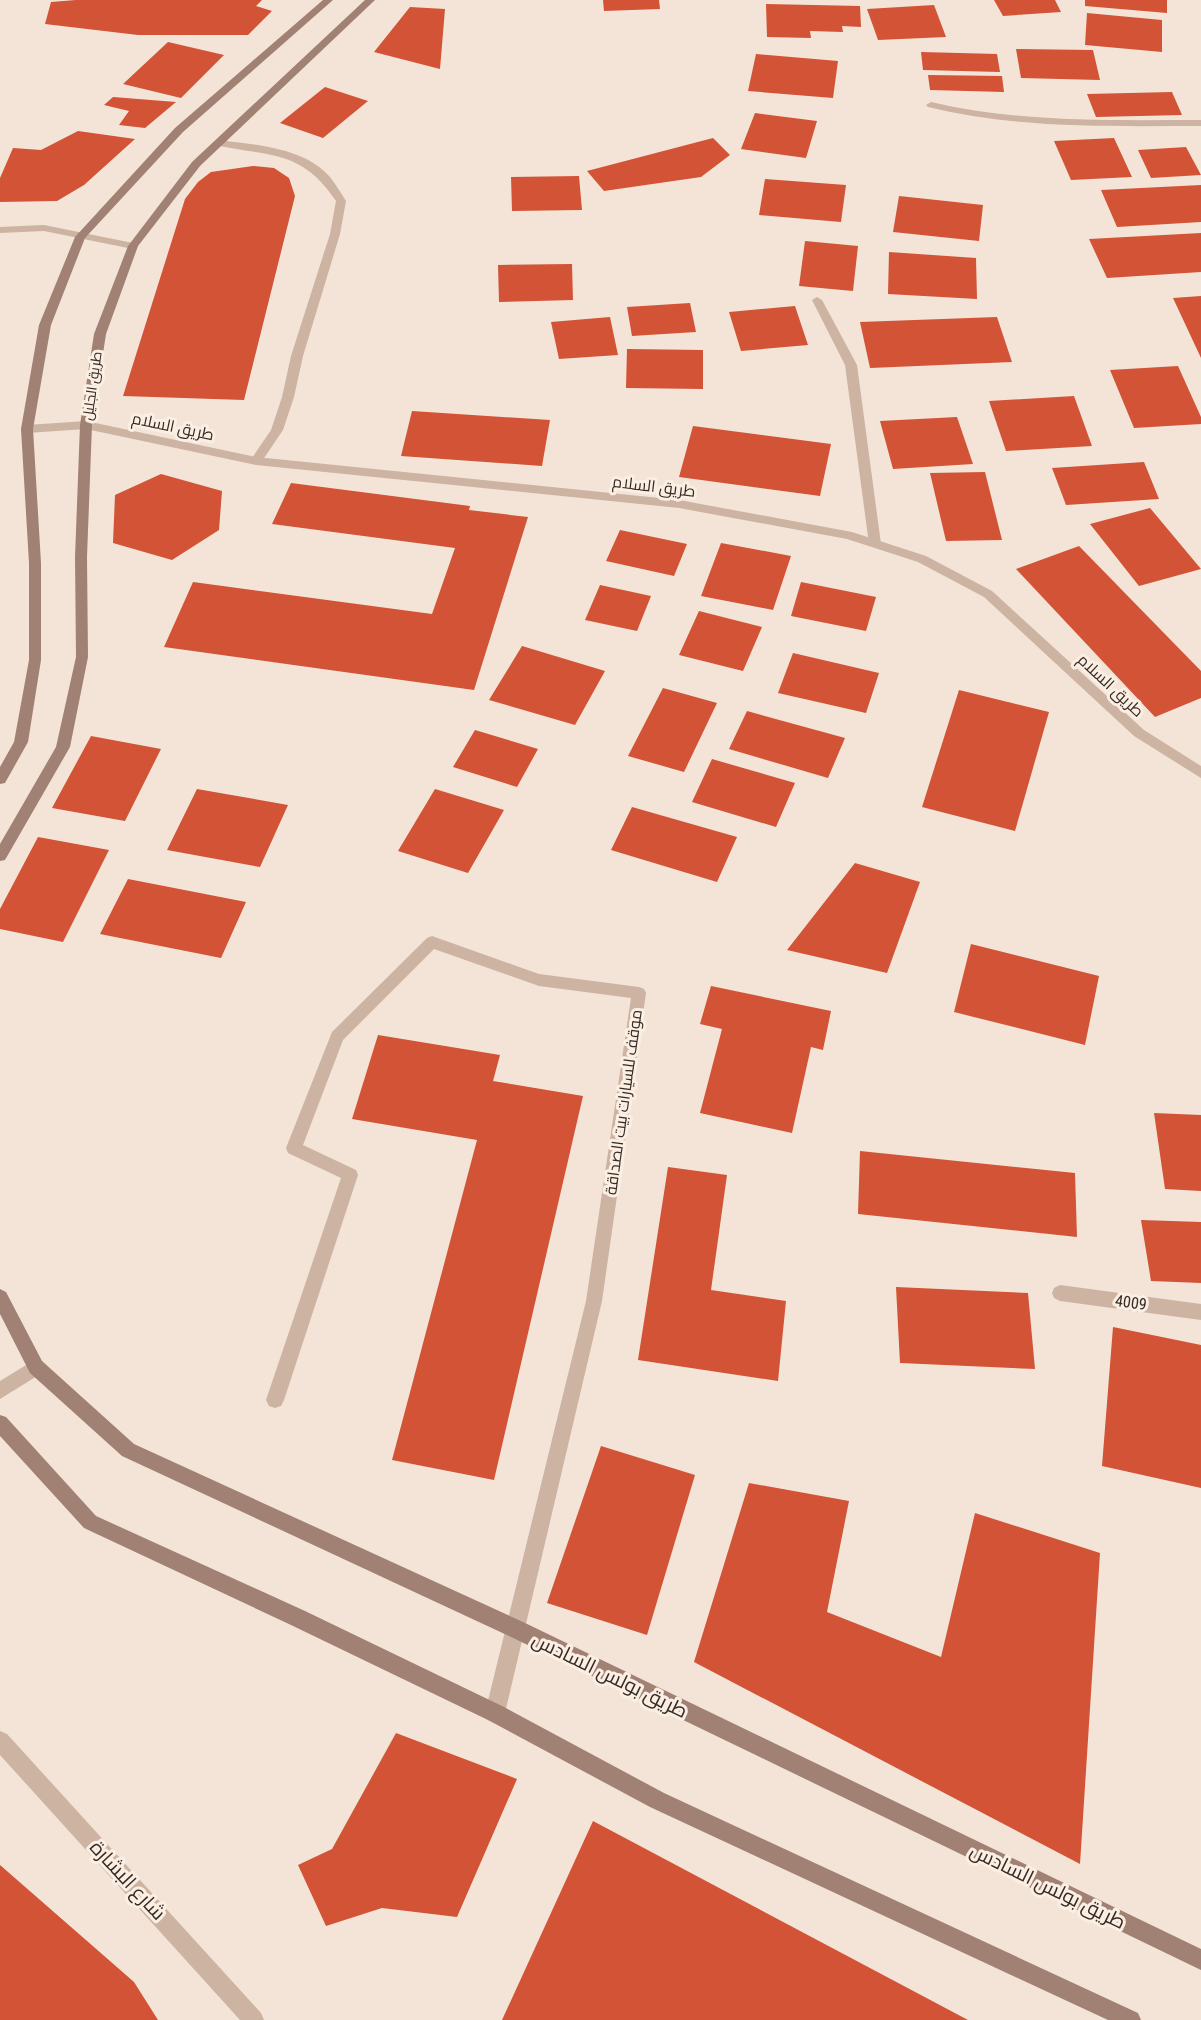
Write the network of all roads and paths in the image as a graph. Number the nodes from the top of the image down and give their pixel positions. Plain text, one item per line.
1 (328, 0) edge
2 (370, 0) edge
3 (931, 105) dead end
4 (1201, 123) edge
5 (219, 143) junction
6 (0, 230) edge
7 (80, 237) junction
8 (133, 246) junction
9 (817, 300) dead end
10 (86, 424) junction
11 (27, 429) junction
12 (256, 461) junction
13 (874, 544) junction
14 (1201, 772) edge
15 (0, 779) edge
16 (0, 856) edge
17 (1060, 1293) dead end
18 (0, 1297) edge
19 (1201, 1312) edge
20 (36, 1367) junction
21 (0, 1391) edge
22 (274, 1400) dead end
23 (0, 1423) edge
24 (516, 1629) junction
25 (495, 1713) junction
26 (0, 1741) edge
27 (1201, 1960) edge
28 (254, 2020) edge
29 (1131, 2020) edge

1 - 7 street
2 - 5 street, طريق الجليل
3 - 4 street
5 - 8 street, طريق الجليل
5 - 12 street
6 - 7 street
7 - 8 street
7 - 11 street
8 - 10 street, طريق الجليل
9 - 13 street
10 - 11 street, طريق السلام
10 - 12 street, طريق السلام
10 - 16 street, طريق الجليل
11 - 15 street
12 - 13 street, طريق السلام
13 - 14 street, طريق السلام
17 - 19 street, 4009
18 - 20 street
20 - 21 street
20 - 24 street, طريق بولس السادس
22 - 24 street, موقف للسيارات بيت الصداقة
23 - 25 street
24 - 25 street, موقف للسيارات بيت الصداقة
24 - 27 street, طريق بولس السادس
25 - 29 street
26 - 28 street, شارع البشارة

